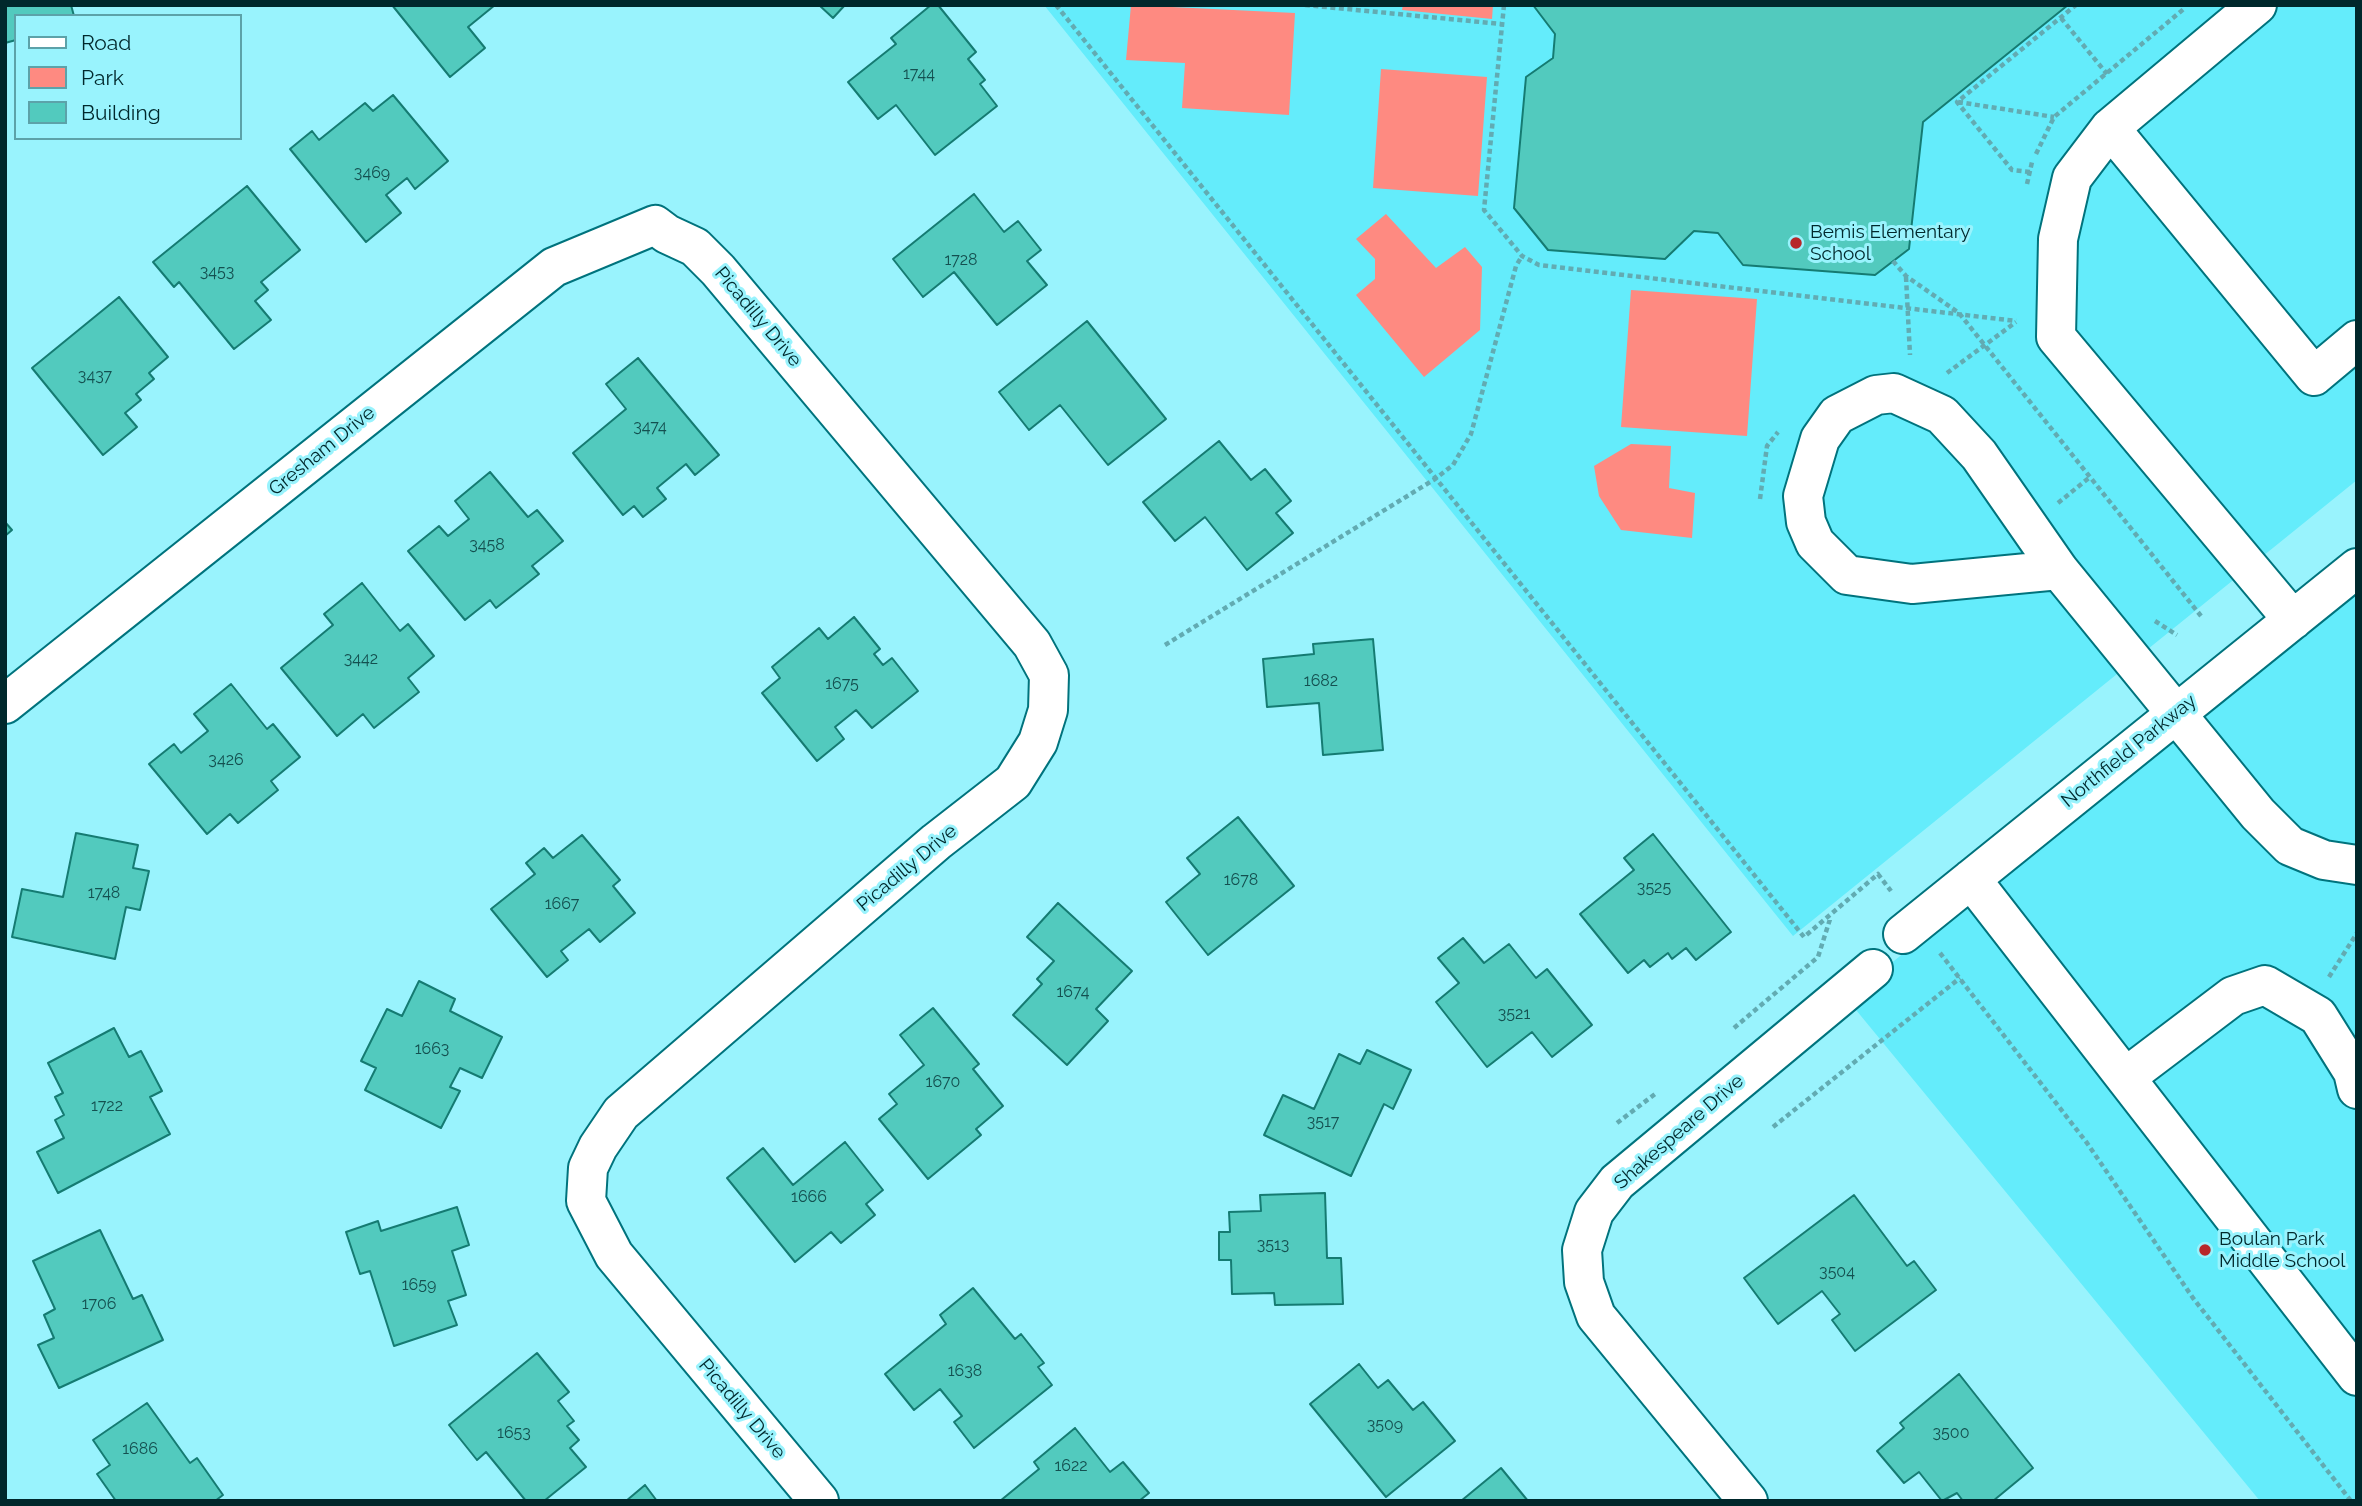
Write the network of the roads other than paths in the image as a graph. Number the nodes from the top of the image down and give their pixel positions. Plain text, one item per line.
1 (2257, 5) edge
2 (2122, 118) junction
3 (654, 225) joint
4 (2357, 340) edge
5 (2357, 568) edge
6 (2059, 570) junction
7 (2293, 620) junction
8 (5, 704) edge
9 (2177, 713) junction
10 (2357, 865) edge
11 (1971, 879) junction
12 (1919, 941) road end
13 (1873, 969) dead end
14 (2126, 1077) junction
15 (2357, 1089) edge
16 (2357, 1376) edge
17 (819, 1501) edge
18 (1748, 1501) edge

1 - 2 street
2 - 4 street
2 - 7 street
3 - 8 street, Gresham Drive
3 - 17 street, Picadilly Drive
5 - 7 street, Northfield Parkway
6 - 6 street
6 - 9 street
7 - 9 street, Northfield Parkway
9 - 10 street
9 - 11 street, Northfield Parkway
11 - 12 street, Northfield Parkway
11 - 14 street
13 - 18 street, Shakespeare Drive
14 - 15 street
14 - 16 street

